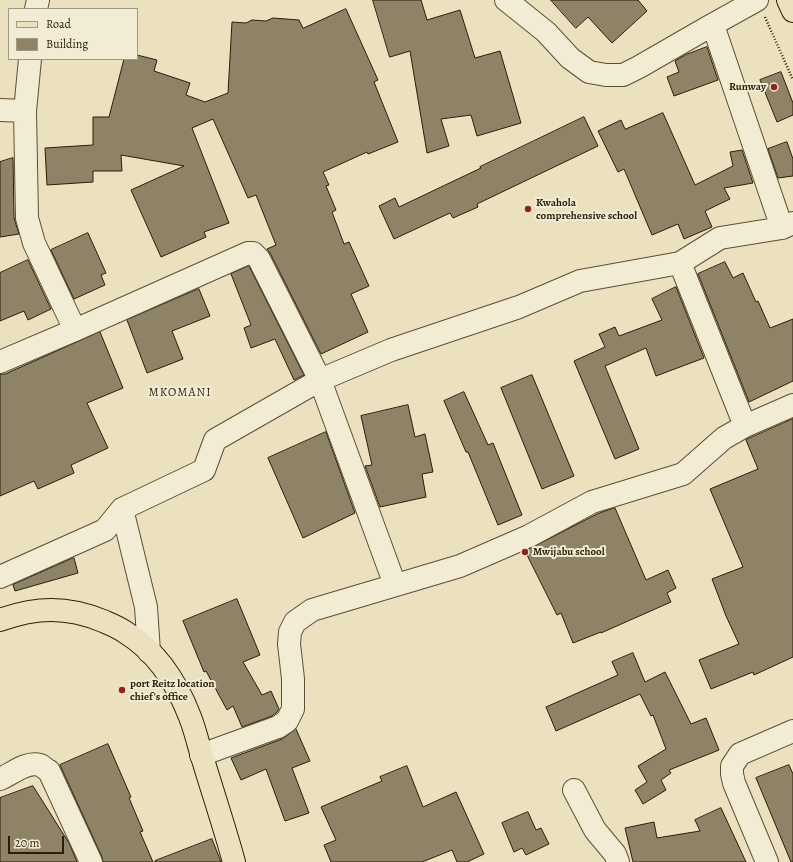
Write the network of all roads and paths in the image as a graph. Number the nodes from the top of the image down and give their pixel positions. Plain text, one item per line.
1 (506, 0) edge
2 (788, 0) edge
3 (761, 7) edge
4 (793, 11) edge
5 (712, 25) junction
6 (30, 60) edge
7 (793, 80) edge
8 (0, 110) edge
9 (25, 111) junction
10 (788, 226) edge
11 (680, 263) junction
12 (75, 330) junction
13 (0, 362) edge
14 (320, 380) junction
15 (793, 406) edge
16 (745, 426) junction
17 (122, 509) junction
18 (0, 576) edge
19 (395, 585) junction
20 (0, 620) edge
21 (149, 652) junction
22 (793, 731) edge
23 (201, 755) junction
24 (2, 773) edge
25 (574, 790) dead end
26 (91, 862) edge
27 (234, 862) edge
28 (618, 862) edge
29 (767, 862) edge

1 - 5 street
2 - 4 main road
3 - 5 street
3 - 7 path
5 - 10 street
6 - 9 street
8 - 9 street
9 - 12 street
10 - 11 street
11 - 14 street
11 - 16 street
12 - 13 street
12 - 14 street
14 - 17 street
14 - 19 street
15 - 16 street
16 - 19 street
17 - 18 street
17 - 21 street
19 - 23 street
20 - 21 main road
21 - 23 main road
22 - 29 street
23 - 27 main road
24 - 26 street
25 - 28 street

